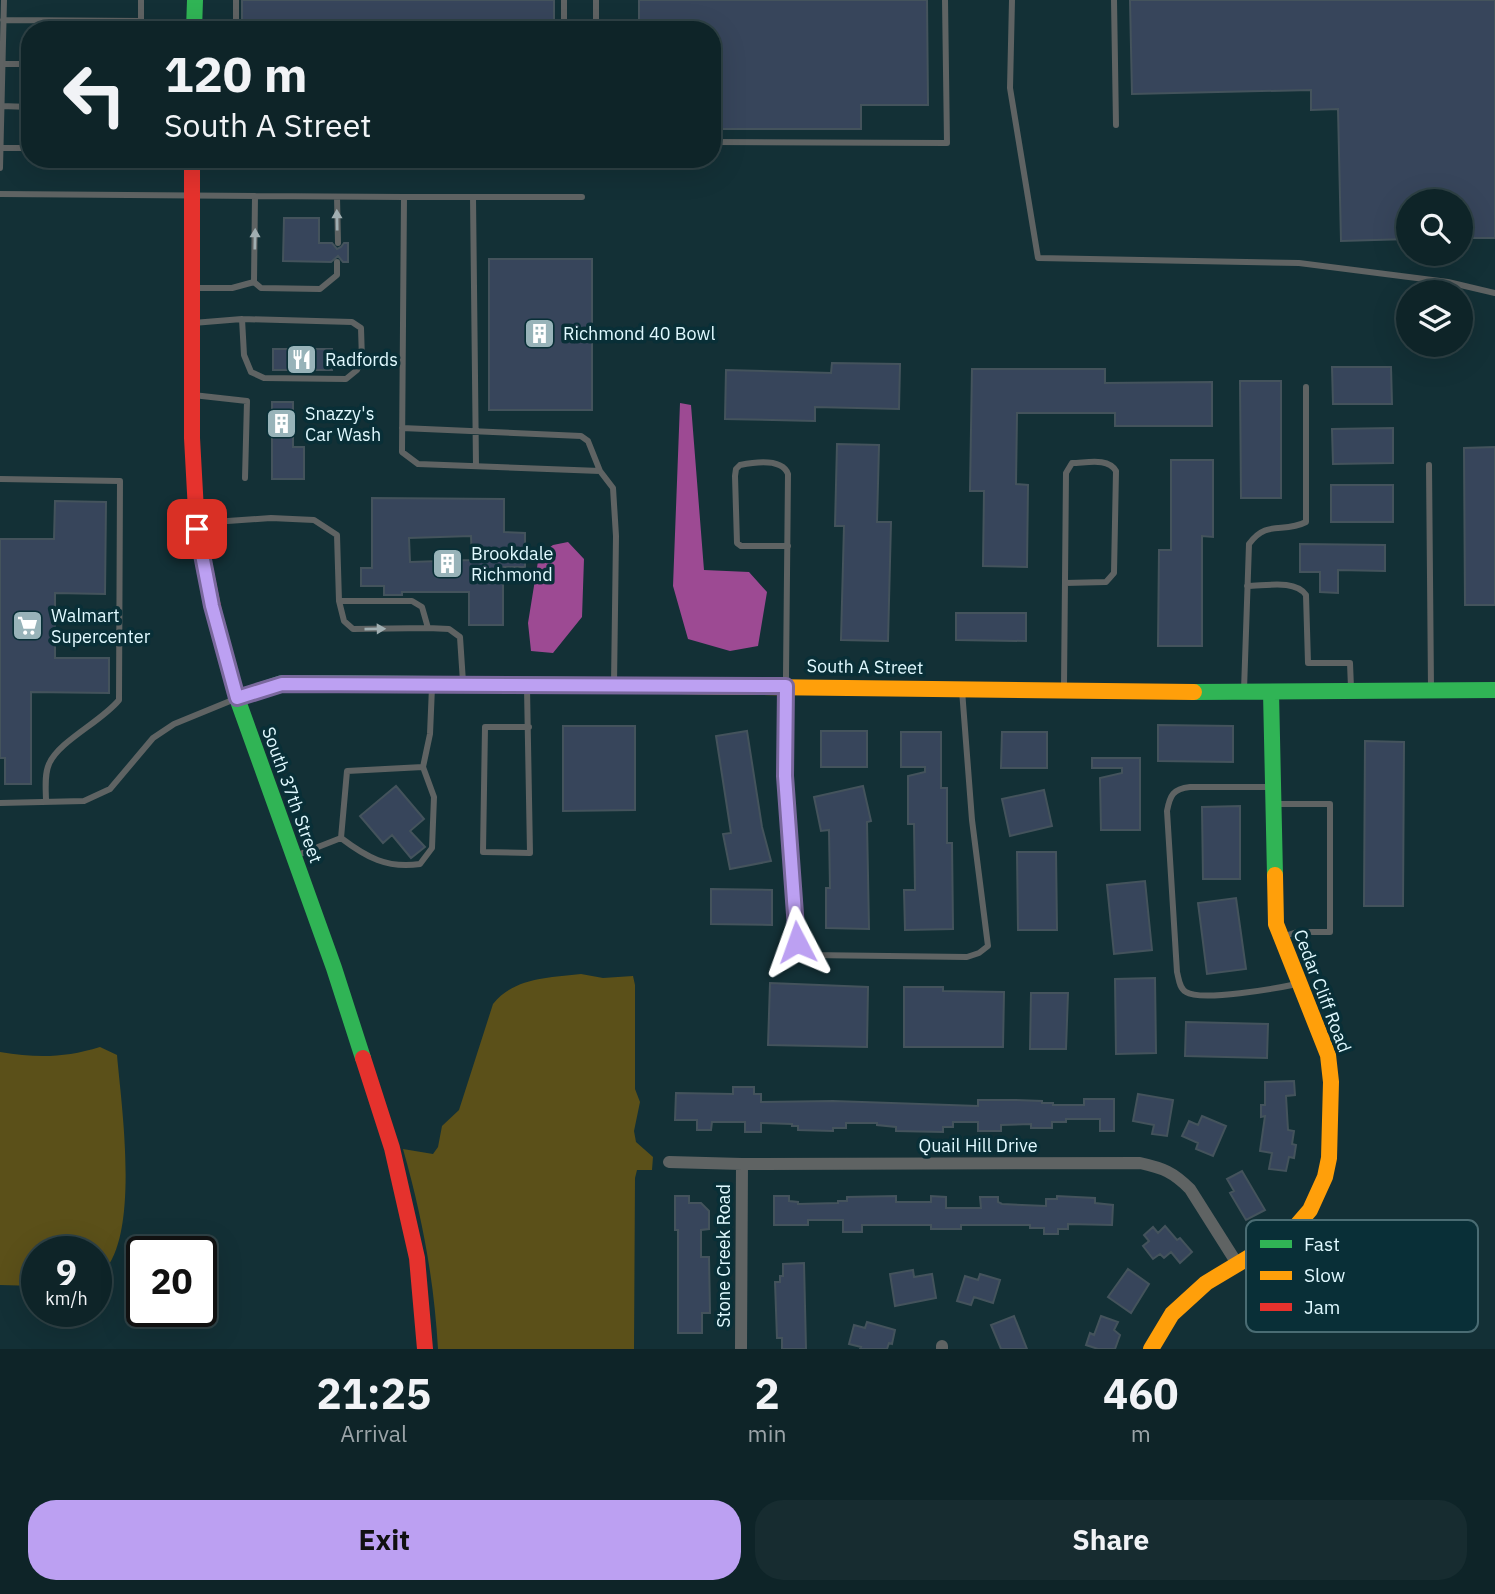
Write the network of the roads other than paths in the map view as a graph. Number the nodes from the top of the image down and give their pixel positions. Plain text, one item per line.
1 (4, 0) edge
2 (141, 0) edge
3 (195, 0) edge
4 (236, 0) edge
5 (565, 0) edge
6 (596, 0) edge
7 (945, 0) edge
8 (1012, 0) edge
9 (1114, 0) edge
10 (4, 20) junction
11 (72, 20) joint
12 (141, 21) joint
13 (194, 21) edge
14 (236, 21) edge
15 (564, 21) edge
16 (596, 21) edge
17 (1, 48) edge
18 (2, 64) junction
19 (21, 65) edge
20 (1, 107) edge
21 (21, 107) edge
22 (1116, 125) dead end
23 (721, 142) edge
24 (1, 148) edge
25 (21, 148) edge
26 (192, 168) edge
27 (0, 169) edge
28 (0, 194) edge
29 (192, 195) junction
30 (256, 196) junction
31 (337, 197) junction
32 (404, 197) junction
33 (473, 197) junction
34 (582, 197) dead end
35 (338, 243) dead end
36 (337, 262) dead end
37 (254, 282) junction
38 (192, 288) junction
39 (1495, 293) edge
40 (242, 320) junction
41 (191, 324) junction
42 (1306, 387) dead end
43 (191, 395) junction
44 (402, 428) junction
45 (476, 430) junction
46 (1429, 465) dead end
47 (476, 466) junction
48 (600, 471) junction
49 (245, 478) dead end
50 (0, 479) edge
51 (197, 523) junction
52 (788, 547) junction
53 (1065, 583) junction
54 (1247, 586) junction
55 (339, 601) junction
56 (428, 628) junction
57 (432, 685) junction
58 (464, 685) junction
59 (527, 686) junction
60 (614, 686) junction
61 (786, 686) junction
62 (962, 688) junction
63 (1064, 690) junction
64 (1351, 690) junction
65 (1431, 690) junction
66 (1495, 690) edge
67 (1244, 692) junction
68 (1271, 692) junction
69 (237, 698) junction
70 (529, 727) junction
71 (423, 767) junction
72 (1273, 787) junction
73 (46, 802) junction
74 (0, 803) edge
75 (1273, 804) junction
76 (341, 838) junction
77 (294, 856) junction
78 (1280, 937) junction
79 (1299, 984) junction
80 (669, 1162) dead end
81 (742, 1164) junction
82 (1303, 1220) edge
83 (1246, 1260) edge
84 (1238, 1265) junction
85 (425, 1349) edge
86 (741, 1349) edge
87 (1151, 1349) edge

1 - 10 lane
2 - 12 lane
3 - 13 street
4 - 14 lane
5 - 15 lane
6 - 16 lane
7 - 23 lane
8 - 39 lane
9 - 22 lane
10 - 11 lane
10 - 17 lane
11 - 12 lane
17 - 18 lane
18 - 19 lane
18 - 20 lane
20 - 21 lane
20 - 24 lane
24 - 25 lane
24 - 27 lane
26 - 29 street, South 37th Street
28 - 29 lane
29 - 30 lane
29 - 38 street, South 37th Street
30 - 31 lane
37 -> 30 lane
31 - 32 lane
35 -> 31 lane
32 - 33 lane
32 - 44 lane
33 - 34 lane
33 - 45 lane
36 - 37 lane
37 - 38 lane
38 - 41 street, South 37th Street
40 - 40 lane
40 - 41 lane
41 - 43 street, South 37th Street
42 - 54 lane
43 - 49 lane
43 - 51 street, South 37th Street
44 - 45 lane
44 - 47 lane
45 - 47 lane
45 - 48 lane
46 - 65 lane
47 - 48 lane
48 - 60 lane
50 - 73 lane
51 - 55 lane
51 - 69 street, South 37th Street
52 - 52 lane
52 - 61 lane
53 - 53 lane
53 - 63 lane
54 - 64 lane
54 - 67 lane
55 - 56 lane
55 -> 56 lane
56 - 58 lane
57 - 58 street, South A Street
57 - 69 street, South A Street
57 - 71 lane
58 - 59 street, South A Street
59 - 60 street, South A Street
59 - 70 lane
60 - 61 street, South A Street
61 - 62 street, South A Street
61 - 62 lane
62 - 63 street, South A Street
63 - 67 street, South A Street
64 - 65 street, South A Street
64 - 68 street, South A Street
65 - 66 street, South A Street
67 - 68 street, South A Street
68 - 72 street, Cedar Cliff Road
69 - 73 lane
69 - 77 street, South 37th Street
70 - 70 lane
71 - 76 lane
71 - 76 lane
72 - 75 street, Cedar Cliff Road
72 - 79 lane
73 - 74 lane
75 - 78 street, Cedar Cliff Road
75 - 78 lane
76 - 77 lane
77 - 85 street, South 37th Street
78 - 79 street, Cedar Cliff Road
79 - 82 street, Cedar Cliff Road
80 - 81 street, Quail Hill Drive
81 - 84 street, Quail Hill Drive
81 - 86 street, Stone Creek Road
83 - 84 street, Cedar Cliff Road
84 - 87 street, Cedar Cliff Road

